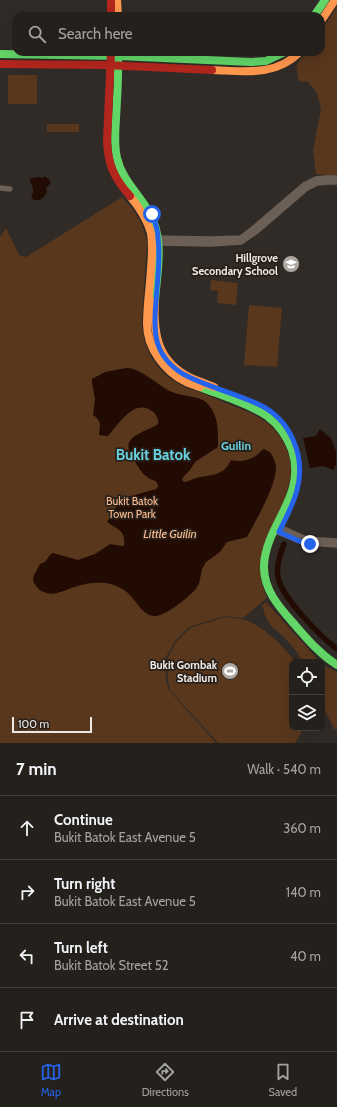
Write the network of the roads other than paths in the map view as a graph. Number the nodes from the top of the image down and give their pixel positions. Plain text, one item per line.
1 (111, 0) edge
2 (117, 0) edge
3 (325, 0) edge
4 (335, 0) edge
5 (111, 12) edge
6 (118, 12) edge
7 (317, 12) edge
8 (325, 15) edge
9 (0, 54) edge
10 (12, 54) edge
11 (114, 56) edge
12 (148, 56) edge
13 (276, 56) edge
14 (296, 56) edge
15 (0, 64) edge
16 (114, 65) junction
17 (337, 178) edge
18 (337, 182) edge
19 (0, 188) edge
20 (10, 189) dead end
21 (155, 240) junction
22 (278, 529) junction
23 (337, 541) edge
24 (337, 545) edge
25 (337, 660) edge
26 (337, 665) edge

1 - 5 street
2 - 6 street
3 - 7 street
4 - 8 street
9 - 10 street
11 - 16 street
12 - 13 street
14 - 16 street
15 - 16 street
16 - 21 street
17 - 21 street
18 - 21 street
19 - 20 street
21 - 22 street
22 - 23 street
22 - 24 street
22 - 25 street
22 - 26 street

